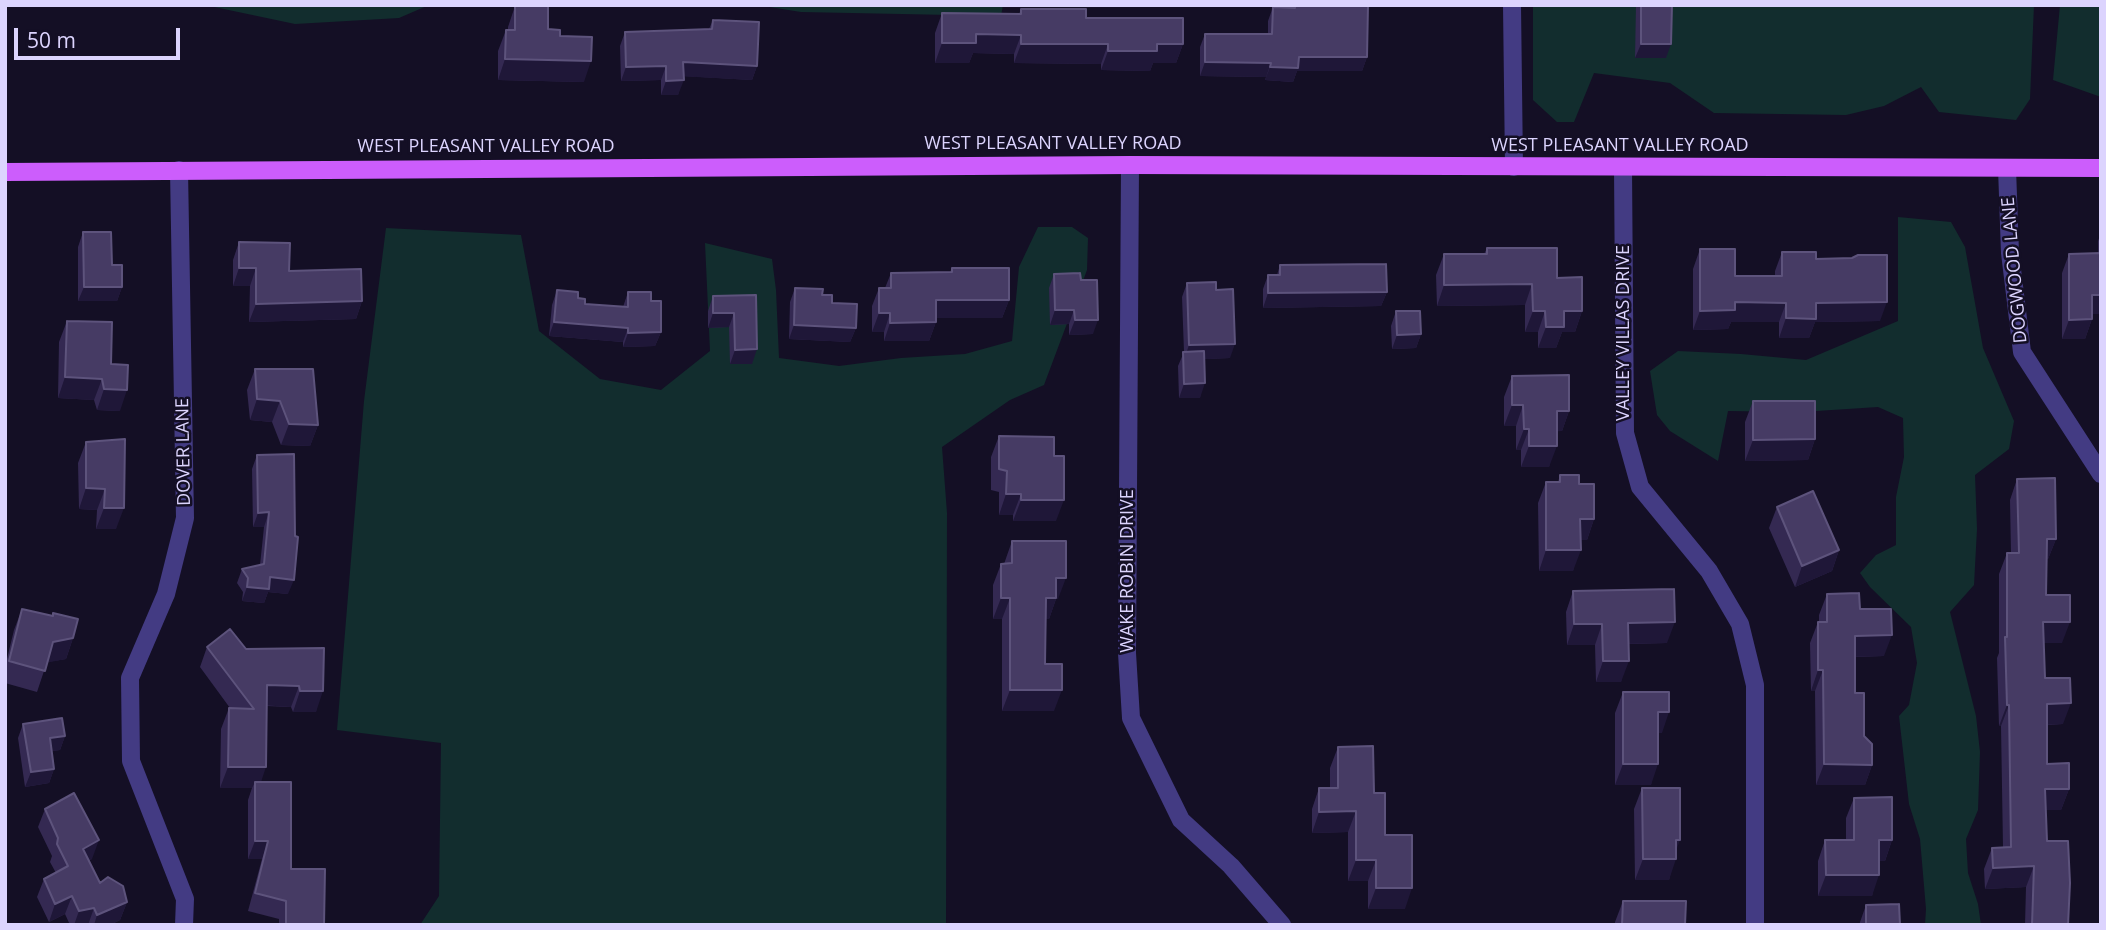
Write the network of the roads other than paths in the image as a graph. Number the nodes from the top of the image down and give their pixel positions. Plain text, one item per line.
1 (1512, 5) edge
2 (1130, 165) junction
3 (1514, 166) junction
4 (1623, 167) junction
5 (2007, 168) junction
6 (2101, 168) edge
7 (179, 170) junction
8 (5, 172) edge
9 (2101, 474) edge
10 (184, 925) edge
11 (1282, 925) edge
12 (1755, 925) edge

1 - 3 street
2 - 3 main road, WEST PLEASANT VALLEY ROAD
2 - 7 main road, WEST PLEASANT VALLEY ROAD
2 - 11 street, WAKE ROBIN DRIVE
3 - 4 main road, WEST PLEASANT VALLEY ROAD
4 - 5 main road, WEST PLEASANT VALLEY ROAD
4 - 12 street, VALLEY VILLAS DRIVE
5 - 6 main road, WEST PLEASANT VALLEY ROAD
5 - 9 street, DOGWOOD LANE
7 - 8 main road, WEST PLEASANT VALLEY ROAD
7 - 10 street, DOVER LANE

